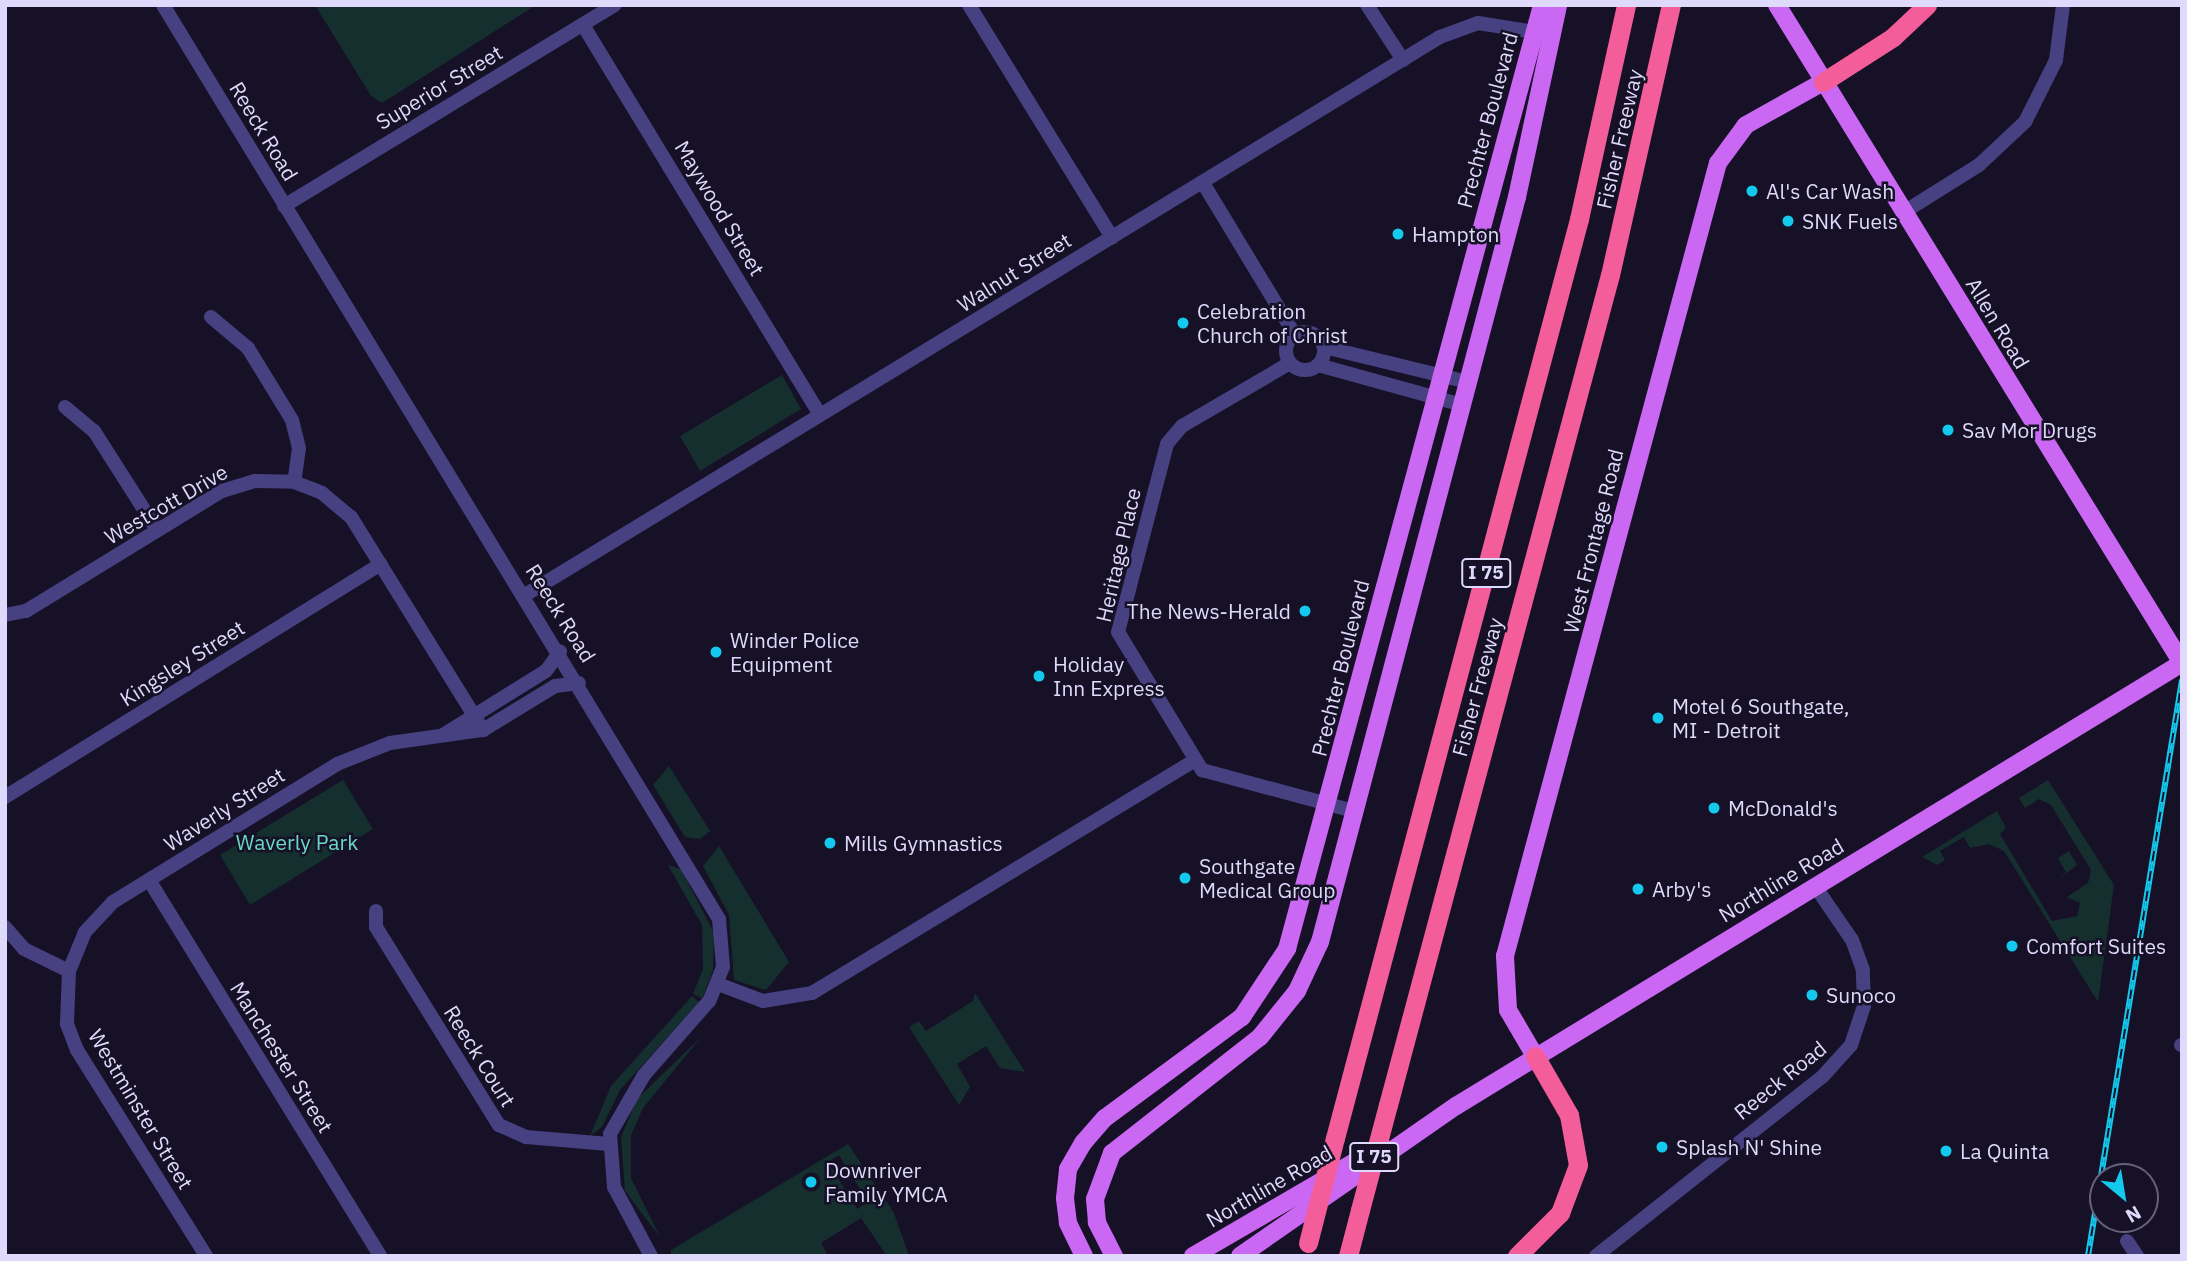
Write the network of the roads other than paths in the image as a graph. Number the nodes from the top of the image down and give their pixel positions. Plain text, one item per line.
1 (163, 5) edge
2 (615, 5) edge
3 (969, 5) edge
4 (1367, 5) edge
5 (1542, 5) edge
6 (1558, 5) edge
7 (1626, 5) edge
8 (1671, 5) edge
9 (1777, 5) edge
10 (1927, 5) edge
11 (2063, 5) edge
12 (583, 25) junction
13 (1535, 32) junction
14 (1403, 60) junction
15 (1823, 82) junction
16 (1203, 183) junction
17 (1492, 189) junction
18 (1517, 197) junction
19 (284, 206) junction
20 (1904, 212) junction
21 (1112, 237) junction
22 (1473, 258) junction
23 (1499, 265) junction
24 (211, 317) dead end
25 (1455, 322) junction
26 (1481, 334) junction
27 (1295, 335) junction
28 (1324, 346) junction
29 (1290, 363) junction
30 (1318, 365) junction
31 (1441, 376) junction
32 (1468, 382) junction
33 (1434, 398) junction
34 (1462, 405) junction
35 (65, 407) dead end
36 (820, 415) junction
37 (294, 482) junction
38 (157, 530) junction
39 (381, 564) junction
40 (1385, 584) junction
41 (1413, 593) junction
42 (525, 594) junction
43 (5, 615) edge
44 (1369, 648) junction
45 (560, 652) junction
46 (2182, 663) edge
47 (579, 683) junction
48 (473, 715) junction
49 (1379, 726) junction
50 (483, 730) junction
51 (439, 738) junction
52 (1192, 762) junction
53 (5, 797) edge
54 (1328, 804) junction
55 (1354, 811) junction
56 (149, 880) junction
57 (1815, 886) junction
58 (376, 911) dead end
59 (5, 927) edge
60 (1280, 965) junction
61 (69, 971) junction
62 (1305, 976) junction
63 (718, 984) junction
64 (1535, 1056) junction
65 (1150, 1085) junction
66 (1167, 1107) junction
67 (1405, 1138) junction
68 (608, 1144) junction
69 (2127, 1241) dead end
70 (1306, 1249) edge
71 (651, 1255) edge
72 (206, 1256) edge
73 (380, 1256) edge
74 (1084, 1256) edge
75 (1114, 1256) edge
76 (1193, 1256) edge
77 (1240, 1256) edge
78 (1348, 1256) edge
79 (1517, 1256) edge
80 (1596, 1256) edge
81 (2137, 1256) edge

1 - 19 street, Reeck Road
2 - 12 street, Superior Street
3 - 21 street
4 - 14 street
5 - 13 main road, Prechter Boulevard
6 - 18 main road, Prechter Boulevard
7 - 70 highway, Fisher Freeway / I 75, bridge
8 - 78 highway, Fisher Freeway / I 75, bridge
9 - 15 main road, Allen Road
10 - 15 highway
11 - 20 street
12 - 19 street, Superior Street
12 - 36 street, Maywood Street
13 - 14 street, Walnut Street
13 - 17 main road, Prechter Boulevard
14 - 16 street, Walnut Street
15 - 20 main road, Allen Road
15 - 64 main road, West Frontage Road
16 - 21 street, Walnut Street
16 - 27 street
17 - 18 main road
17 - 22 main road, Prechter Boulevard
18 - 23 main road, Prechter Boulevard
19 - 42 street, Reeck Road
20 - 46 main road, Allen Road
21 - 36 street, Walnut Street
22 - 23 main road
22 - 25 main road, Prechter Boulevard
23 - 26 main road, Prechter Boulevard
24 - 37 street
25 - 26 main road
25 - 31 main road, Prechter Boulevard
26 - 32 main road, Prechter Boulevard
27 - 28 street
27 - 29 street
28 - 30 street
28 - 31 street
29 - 30 street
29 - 52 street, Heritage Place
30 - 33 street
31 - 32 street
31 - 33 main road, Prechter Boulevard
32 - 34 main road, Prechter Boulevard
33 - 34 street
33 - 40 main road, Prechter Boulevard
34 - 41 main road, Prechter Boulevard
35 - 38 street
36 - 42 street, Walnut Street
37 - 38 street, Westcott Drive
37 - 39 street
38 - 43 street, Westcott Drive
39 - 48 street
39 - 53 street, Kingsley Street
40 - 41 main road
40 - 44 main road, Prechter Boulevard
41 - 49 main road, Prechter Boulevard
42 - 45 street, Reeck Road
44 - 49 main road
44 - 54 main road, Prechter Boulevard
45 - 47 street, Reeck Road
45 - 48 street, Waverly Street
46 - 57 main road, Northline Road
47 - 50 street, Waverly Street
47 - 63 street, Reeck Road
48 - 50 street
48 - 51 street, Waverly Street
49 - 55 main road, Prechter Boulevard
50 - 51 street, Waverly Street
51 - 56 street, Waverly Street
52 - 54 street
52 - 63 street
54 - 55 street
54 - 60 main road, Prechter Boulevard
55 - 62 main road, Prechter Boulevard
56 - 61 street, Waverly Street
56 - 73 street, Manchester Street
57 - 64 main road, Northline Road
57 - 80 street, Reeck Road
58 - 68 street, Reeck Court
59 - 61 street
60 - 62 main road
60 - 65 main road, Prechter Boulevard
61 - 72 street, Westminster Street
62 - 66 main road, Prechter Boulevard
63 - 68 street, Reeck Road
64 - 67 main road, Northline Road
64 - 79 highway
65 - 66 main road
65 - 74 main road, Prechter Boulevard
66 - 75 main road, Prechter Boulevard
67 - 76 main road, Northline Road
67 - 77 main road, Northline Road
68 - 71 street
69 - 81 street

